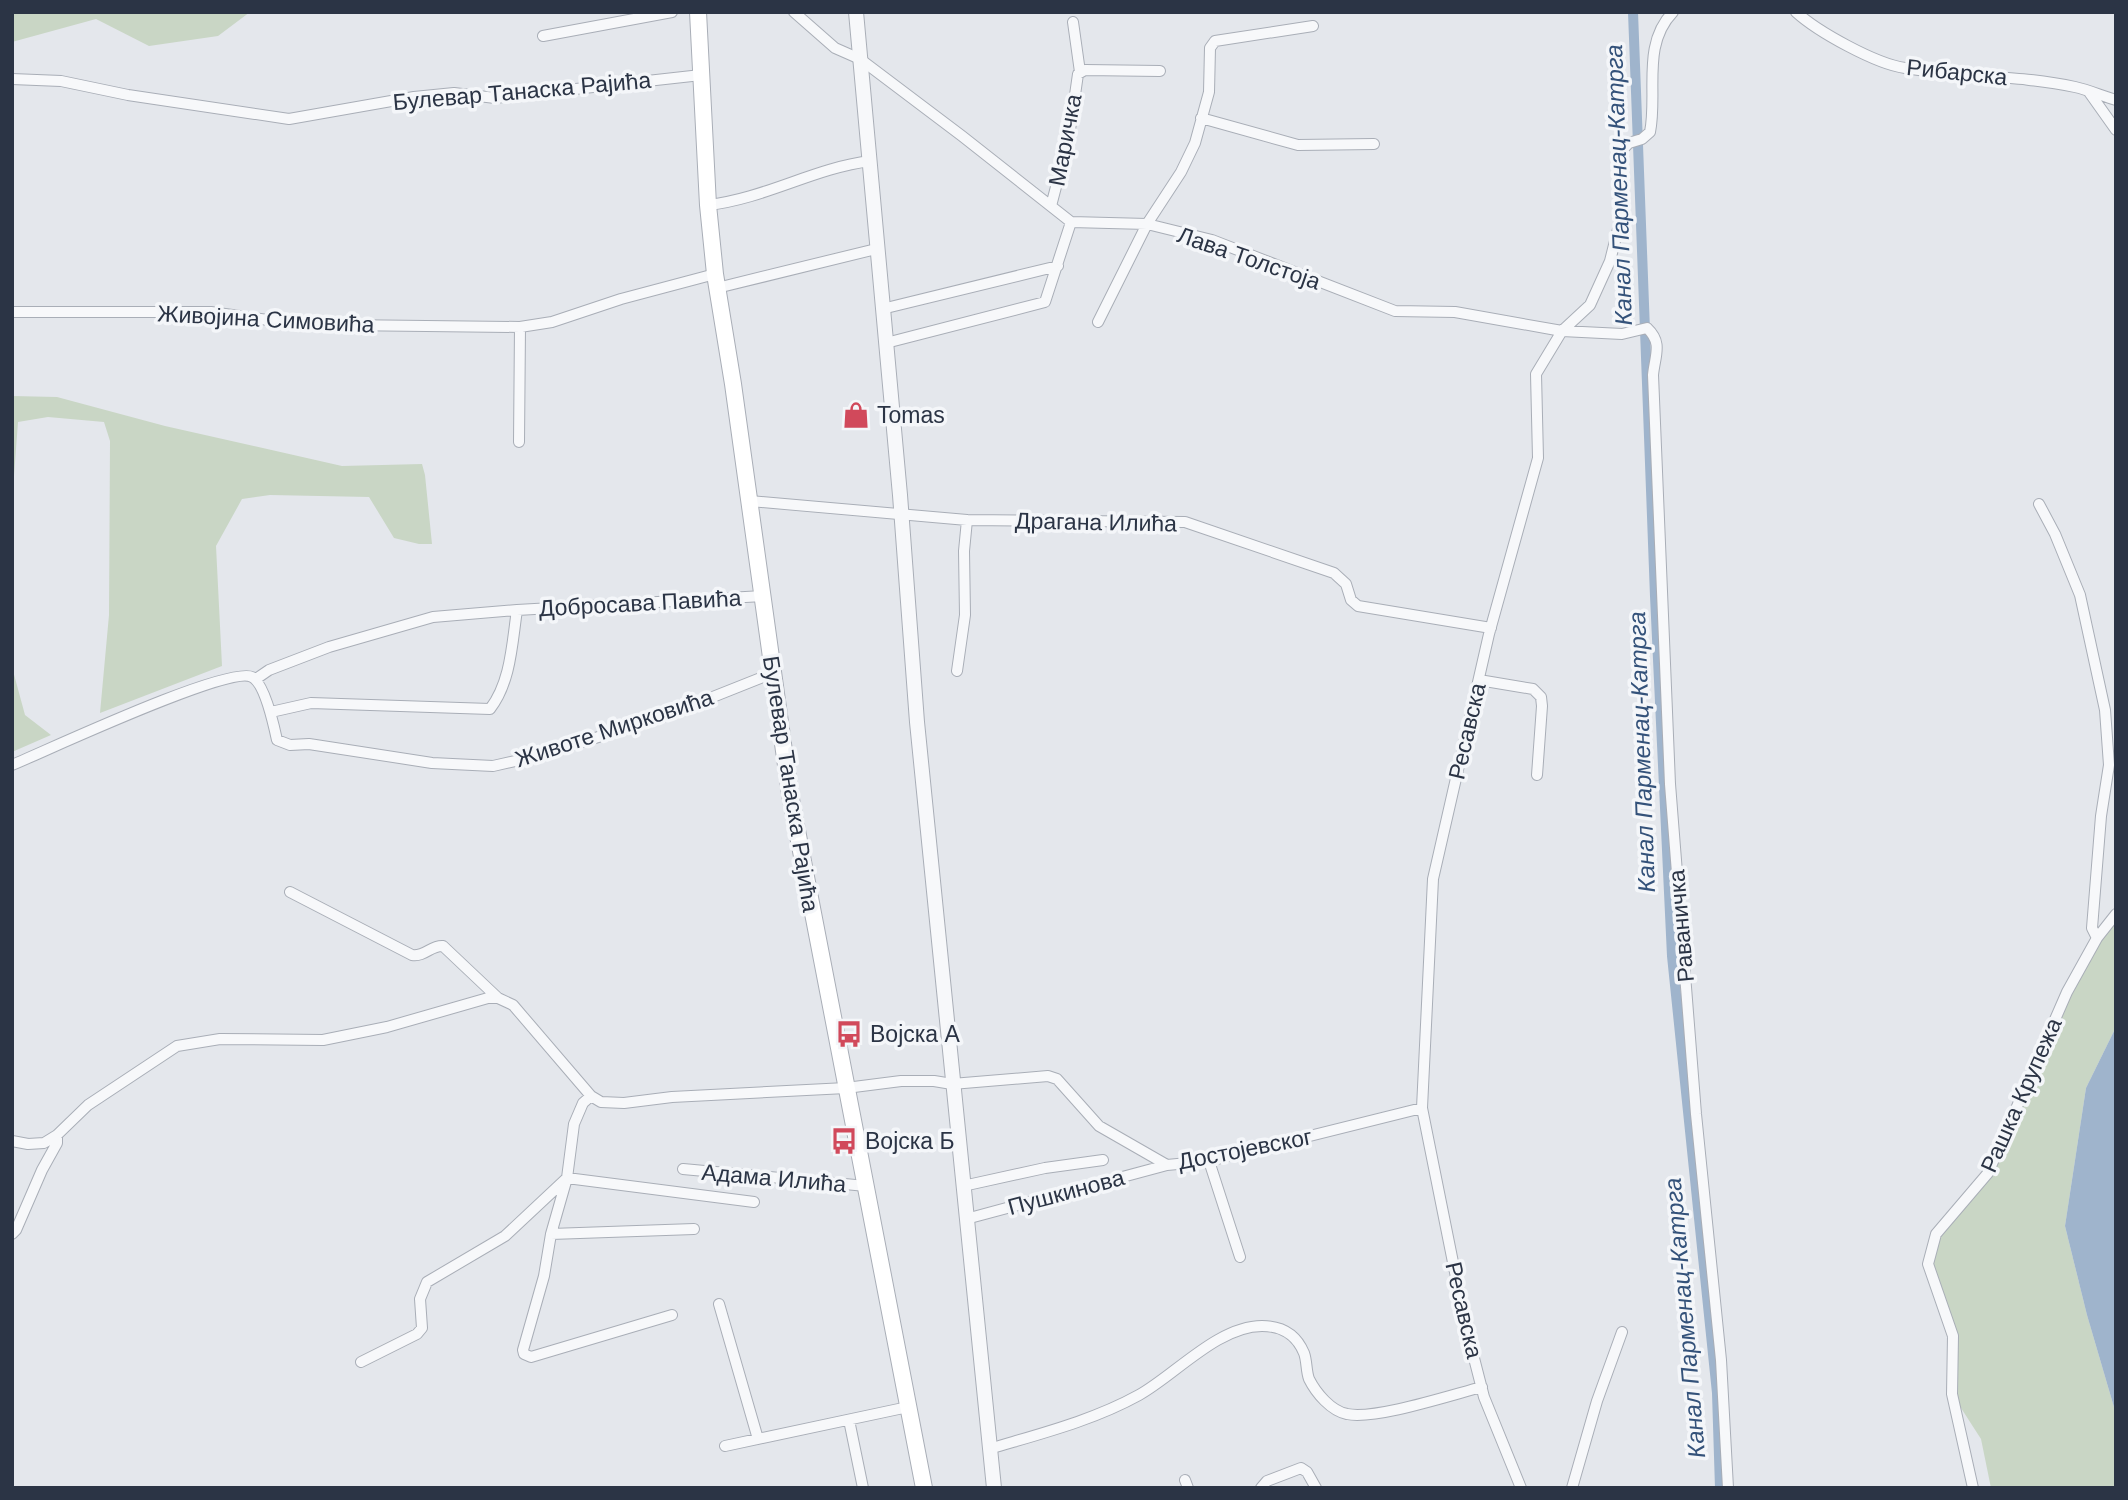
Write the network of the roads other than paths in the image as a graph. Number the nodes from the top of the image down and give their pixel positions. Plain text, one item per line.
1 (672, 12) edge
2 (698, 12) edge
3 (794, 12) edge
4 (856, 12) edge
5 (1673, 12) edge
6 (1796, 12) edge
7 (1073, 22) dead end
8 (1313, 26) dead end
9 (542, 36) dead end
10 (860, 59) junction
11 (1160, 71) dead end
12 (1080, 72) junction
13 (701, 75) junction
14 (12, 79) edge
15 (2089, 92) junction
16 (2116, 100) edge
17 (1201, 118) junction
18 (2116, 130) edge
19 (1374, 144) dead end
20 (870, 161) junction
21 (708, 205) junction
22 (1051, 206) junction
23 (1071, 222) junction
24 (1147, 225) junction
25 (876, 249) junction
26 (1058, 266) junction
27 (716, 281) junction
28 (882, 309) junction
29 (12, 312) edge
30 (1098, 322) dead end
31 (520, 327) junction
32 (1562, 331) junction
33 (886, 343) junction
34 (519, 442) dead end
35 (750, 501) junction
36 (2039, 504) dead end
37 (901, 516) junction
38 (967, 520) junction
39 (763, 596) junction
40 (517, 610) junction
41 (1491, 628) junction
42 (957, 670) dead end
43 (773, 673) junction
44 (256, 679) junction
45 (1479, 680) junction
46 (271, 712) junction
47 (12, 765) edge
48 (1537, 775) dead end
49 (290, 892) dead end
50 (2116, 914) edge
51 (2096, 938) junction
52 (498, 998) junction
53 (952, 1084) junction
54 (846, 1088) junction
55 (591, 1096) junction
56 (1422, 1108) junction
57 (57, 1135) junction
58 (12, 1141) edge
59 (1103, 1160) dead end
60 (1209, 1161) junction
61 (1167, 1164) junction
62 (683, 1169) dead end
63 (567, 1178) junction
64 (866, 1186) junction
65 (962, 1186) junction
66 (754, 1202) dead end
67 (965, 1219) junction
68 (694, 1229) dead end
69 (12, 1234) edge
70 (551, 1234) junction
71 (1240, 1257) dead end
72 (719, 1304) dead end
73 (672, 1315) dead end
74 (1622, 1332) dead end
75 (361, 1362) dead end
76 (1482, 1387) junction
77 (908, 1407) junction
78 (849, 1420) junction
79 (758, 1439) junction
80 (725, 1446) dead end
81 (989, 1449) junction
82 (863, 1488) edge
83 (924, 1488) edge
84 (994, 1488) edge
85 (1261, 1488) edge
86 (1316, 1488) edge
87 (1521, 1488) edge
88 (1572, 1488) edge
89 (1728, 1488) edge
90 (1973, 1488) edge

1 - 9 street
2 - 13 main road, Булевар Танаска Рајића
3 - 10 street
4 - 10 street
5 - 32 street, Ресавска
6 - 15 street, Рибарска
7 - 12 street
8 - 17 street
10 - 20 street
10 - 22 street
11 - 12 street, Маричка
12 - 22 street, Маричка
13 - 14 street, Булевар Танаска Рајића
13 - 21 main road, Булевар Танаска Рајића
15 - 16 street, Рибарска
15 - 18 street
17 - 19 street
17 - 24 street
20 - 21 street
20 - 25 street
21 - 27 main road, Булевар Танаска Рајића
22 - 23 street
23 - 24 street, Лава Толстоја
23 - 26 street
24 - 30 street
24 - 32 street, Лава Толстоја
25 - 27 street, Живојина Симовића
25 - 28 street
26 - 28 street
26 - 33 street
27 - 31 street, Живојина Симовића
27 - 35 main road, Булевар Танаска Рајића
28 - 33 street
29 - 31 street, Живојина Симовића
31 - 34 street
32 - 41 street, Ресавска
32 - 89 street, Раваничка
33 - 37 street
35 - 37 street
35 - 39 main road, Булевар Танаска Рајића
36 - 51 street
37 - 38 street, Драгана Илића
37 - 53 street
38 - 41 street, Драгана Илића
38 - 42 street
39 - 40 street, Добросава Павића
39 - 43 main road, Булевар Танаска Рајића
40 - 44 street, Добросава Павића
40 - 46 street, Добросава Павића
41 - 45 street, Ресавска
43 - 46 street, Животе Мирковића
43 - 54 main road, Булевар Танаска Рајића
44 - 46 street, Животе Мирковића
44 - 47 street
45 - 48 street
45 - 56 street, Ресавска
49 - 52 street
50 - 51 street, Рашка Крупежа
51 - 90 street, Рашка Крупежа
52 - 55 street
52 - 57 street
53 - 54 street, Достојевског
53 - 61 street, Достојевског
53 - 65 street
54 - 55 street, Достојевског
54 - 64 main road, Булевар Танаска Рајића
55 - 63 street
56 - 60 street, Достојевског
56 - 76 street, Ресавска
57 - 58 street
57 - 69 street
59 - 65 street
60 - 61 street, Достојевског
60 - 71 street
61 - 67 street, Пушкинова
62 - 64 street, Адама Илића
63 - 66 street
63 - 70 street
63 - 75 street
64 - 77 main road, Булевар Танаска Рајића
65 - 67 street
67 - 81 street
68 - 70 street
70 - 73 street
72 - 79 street
74 - 88 street
76 - 81 street
76 - 87 street, Ресавска
77 - 78 street
77 - 83 main road, Булевар Танаска Рајића
78 - 79 street
78 - 82 street
79 - 80 street
81 - 84 street
85 - 86 street

